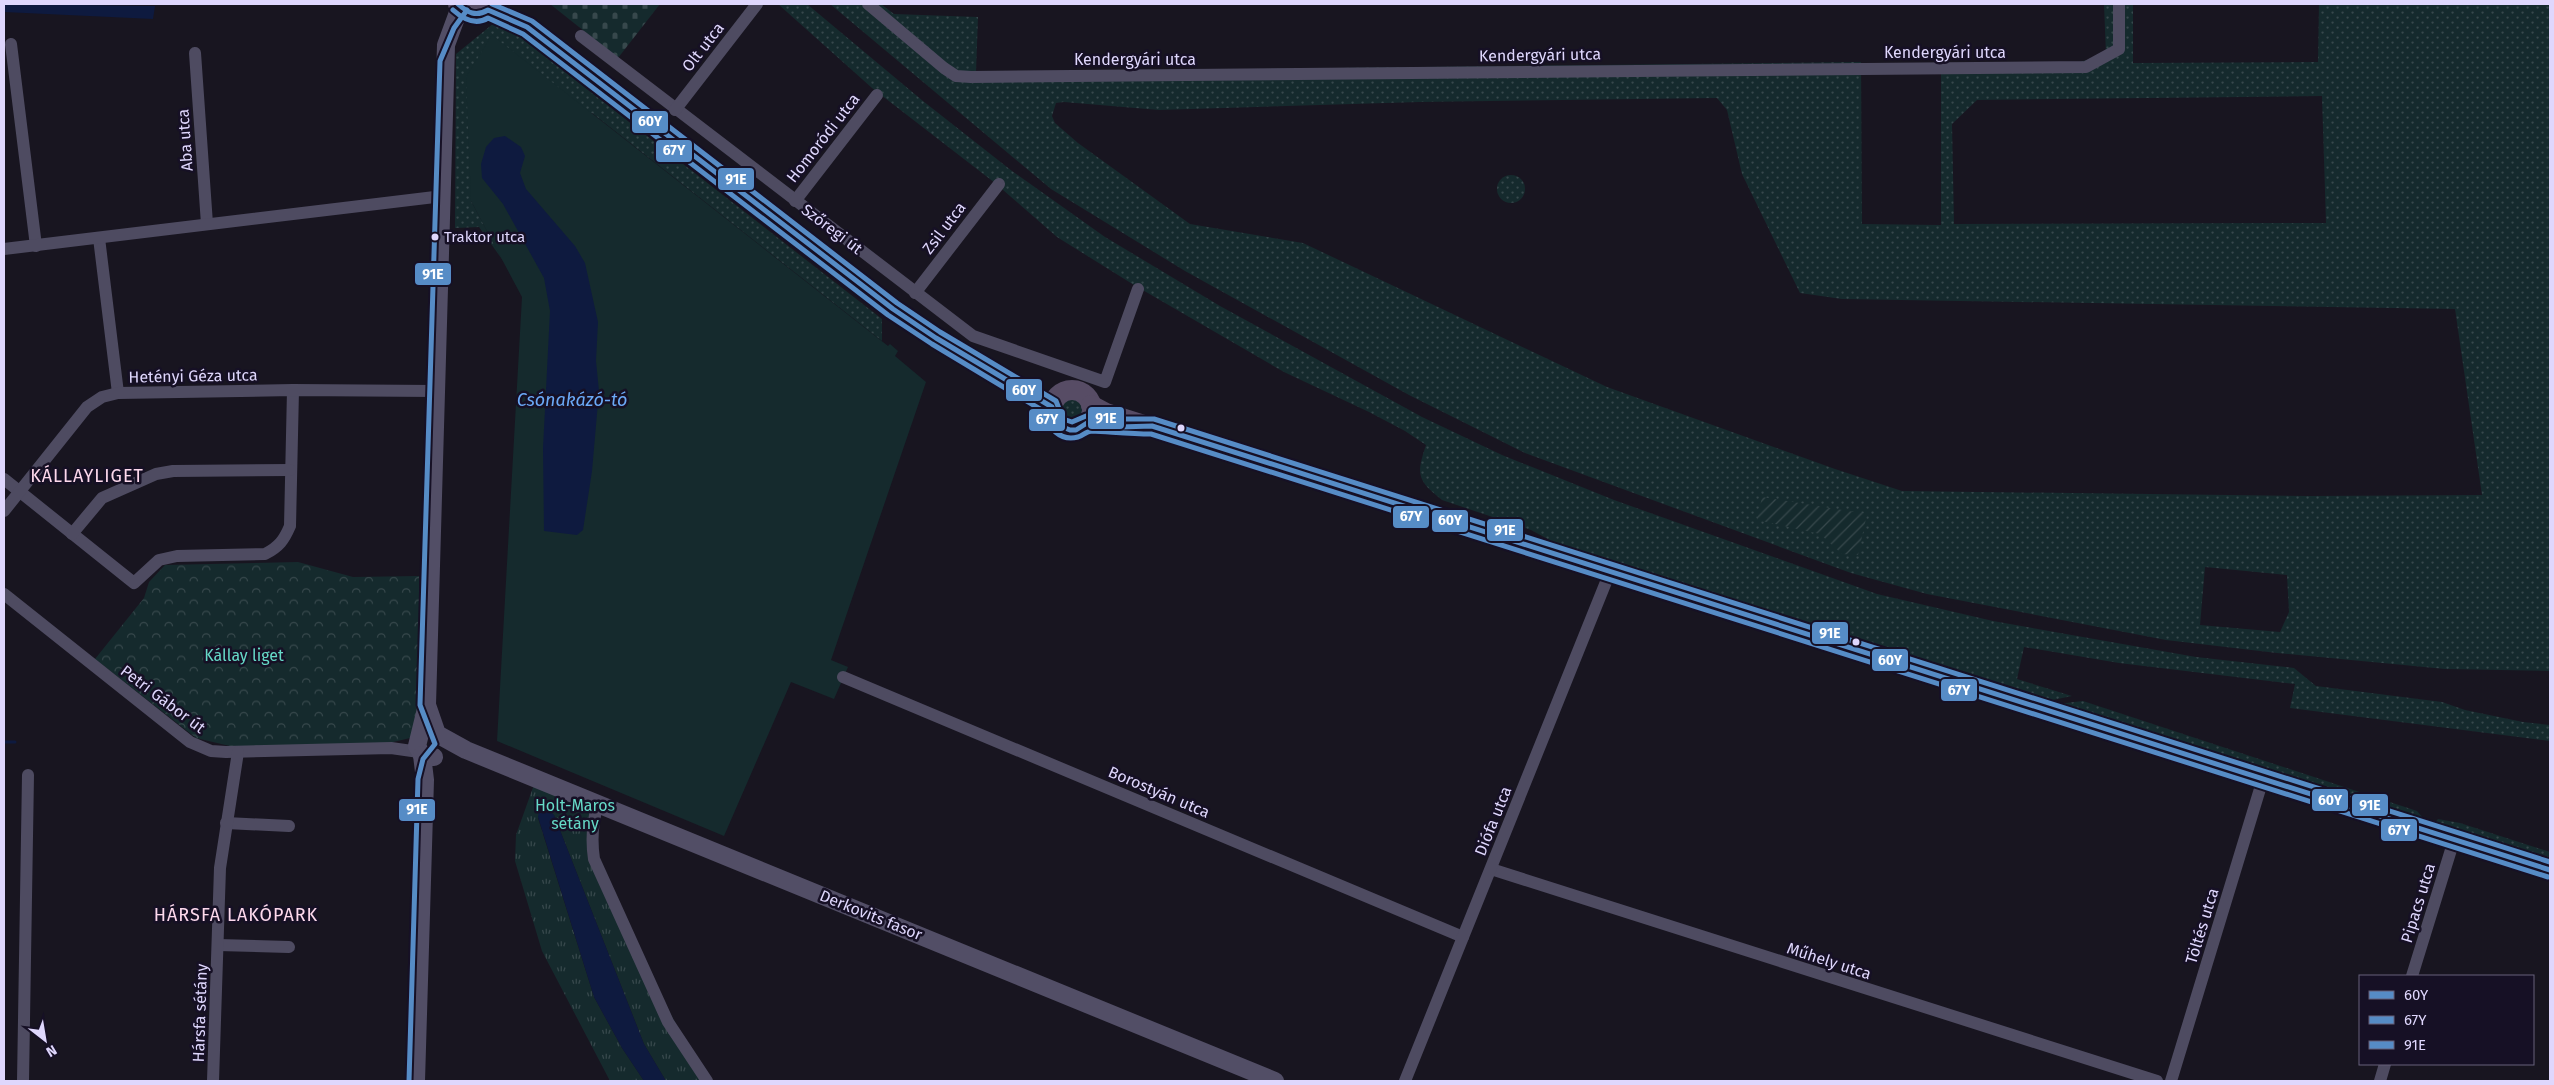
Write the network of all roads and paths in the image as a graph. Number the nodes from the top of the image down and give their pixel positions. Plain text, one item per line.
1 (757, 4) edge
2 (868, 4) edge
3 (2119, 4) edge
4 (479, 7) edge
5 (581, 36) dead end
6 (11, 44) dead end
7 (195, 53) dead end
8 (877, 95) dead end
9 (675, 110) junction
10 (999, 184) dead end
11 (442, 196) junction
12 (794, 201) junction
13 (207, 224) junction
14 (99, 238) junction
15 (36, 246) junction
16 (4, 249) edge
17 (1138, 289) dead end
18 (916, 293) junction
19 (293, 390) junction
20 (436, 391) junction
21 (118, 394) junction
22 (1055, 402) junction
23 (1089, 414) junction
24 (290, 470) junction
25 (4, 479) edge
26 (20, 492) junction
27 (4, 511) edge
28 (72, 534) junction
29 (1610, 572) junction
30 (4, 594) edge
31 (843, 677) dead end
32 (429, 745) junction
33 (238, 752) junction
34 (28, 774) dead end
35 (2263, 779) junction
36 (598, 803) junction
37 (226, 823) junction
38 (289, 826) dead end
39 (2454, 840) junction
40 (1491, 869) junction
41 (2550, 870) edge
42 (1463, 937) junction
43 (218, 945) junction
44 (289, 946) dead end
45 (2412, 975) edge
46 (2385, 1065) edge
47 (2176, 1080) edge
48 (23, 1081) edge
49 (213, 1081) edge
50 (416, 1081) edge
51 (706, 1081) edge
52 (1275, 1081) edge
53 (1405, 1081) edge
54 (2157, 1081) edge
55 (2380, 1081) edge

1 - 9 street, Olt utca
2 - 3 street, Kendergyári utca
4 - 11 street
4 - 22 main road, Szőregi út
5 - 9 street, Szőregi út
6 - 15 street
7 - 13 street, Aba utca
8 - 12 street, Homoródi utca
9 - 12 street, Szőregi út
10 - 18 street, Zsil utca
11 - 13 street
11 - 20 street
12 - 18 street, Szőregi út
13 - 14 street
14 - 15 street
14 - 21 street
15 - 16 street
17 - 18 street, Szőregi út
19 - 20 street, Hetényi Géza utca
19 - 21 street, Hetényi Géza utca
19 - 24 street
20 - 32 street
21 - 26 street, Hetényi Géza utca
22 - 23 main road
22 - 23 main road
23 - 29 main road
24 - 28 street
24 - 28 street
25 - 26 street
26 - 27 street, Hetényi Géza utca
26 - 28 street
29 - 35 main road
29 - 40 street, Diófa utca
30 - 33 street, Petri Gábor út
31 - 42 street, Borostyán utca
32 - 33 street, Petri Gábor út
32 - 36 street, Derkovits fasor
32 - 50 street
33 - 37 street, Hársfa sétány
34 - 48 street
35 - 39 main road
35 - 47 street, Töltés utca
36 - 51 street
36 - 52 street, Derkovits fasor
37 - 38 street
37 - 43 street, Hársfa sétány
39 - 41 main road
39 - 45 street, Pipacs utca
40 - 42 street, Diófa utca
40 - 54 street, Műhely utca
42 - 53 street, Diófa utca
43 - 44 street, Hársfa sétány
43 - 49 street, Hársfa sétány
46 - 55 street

